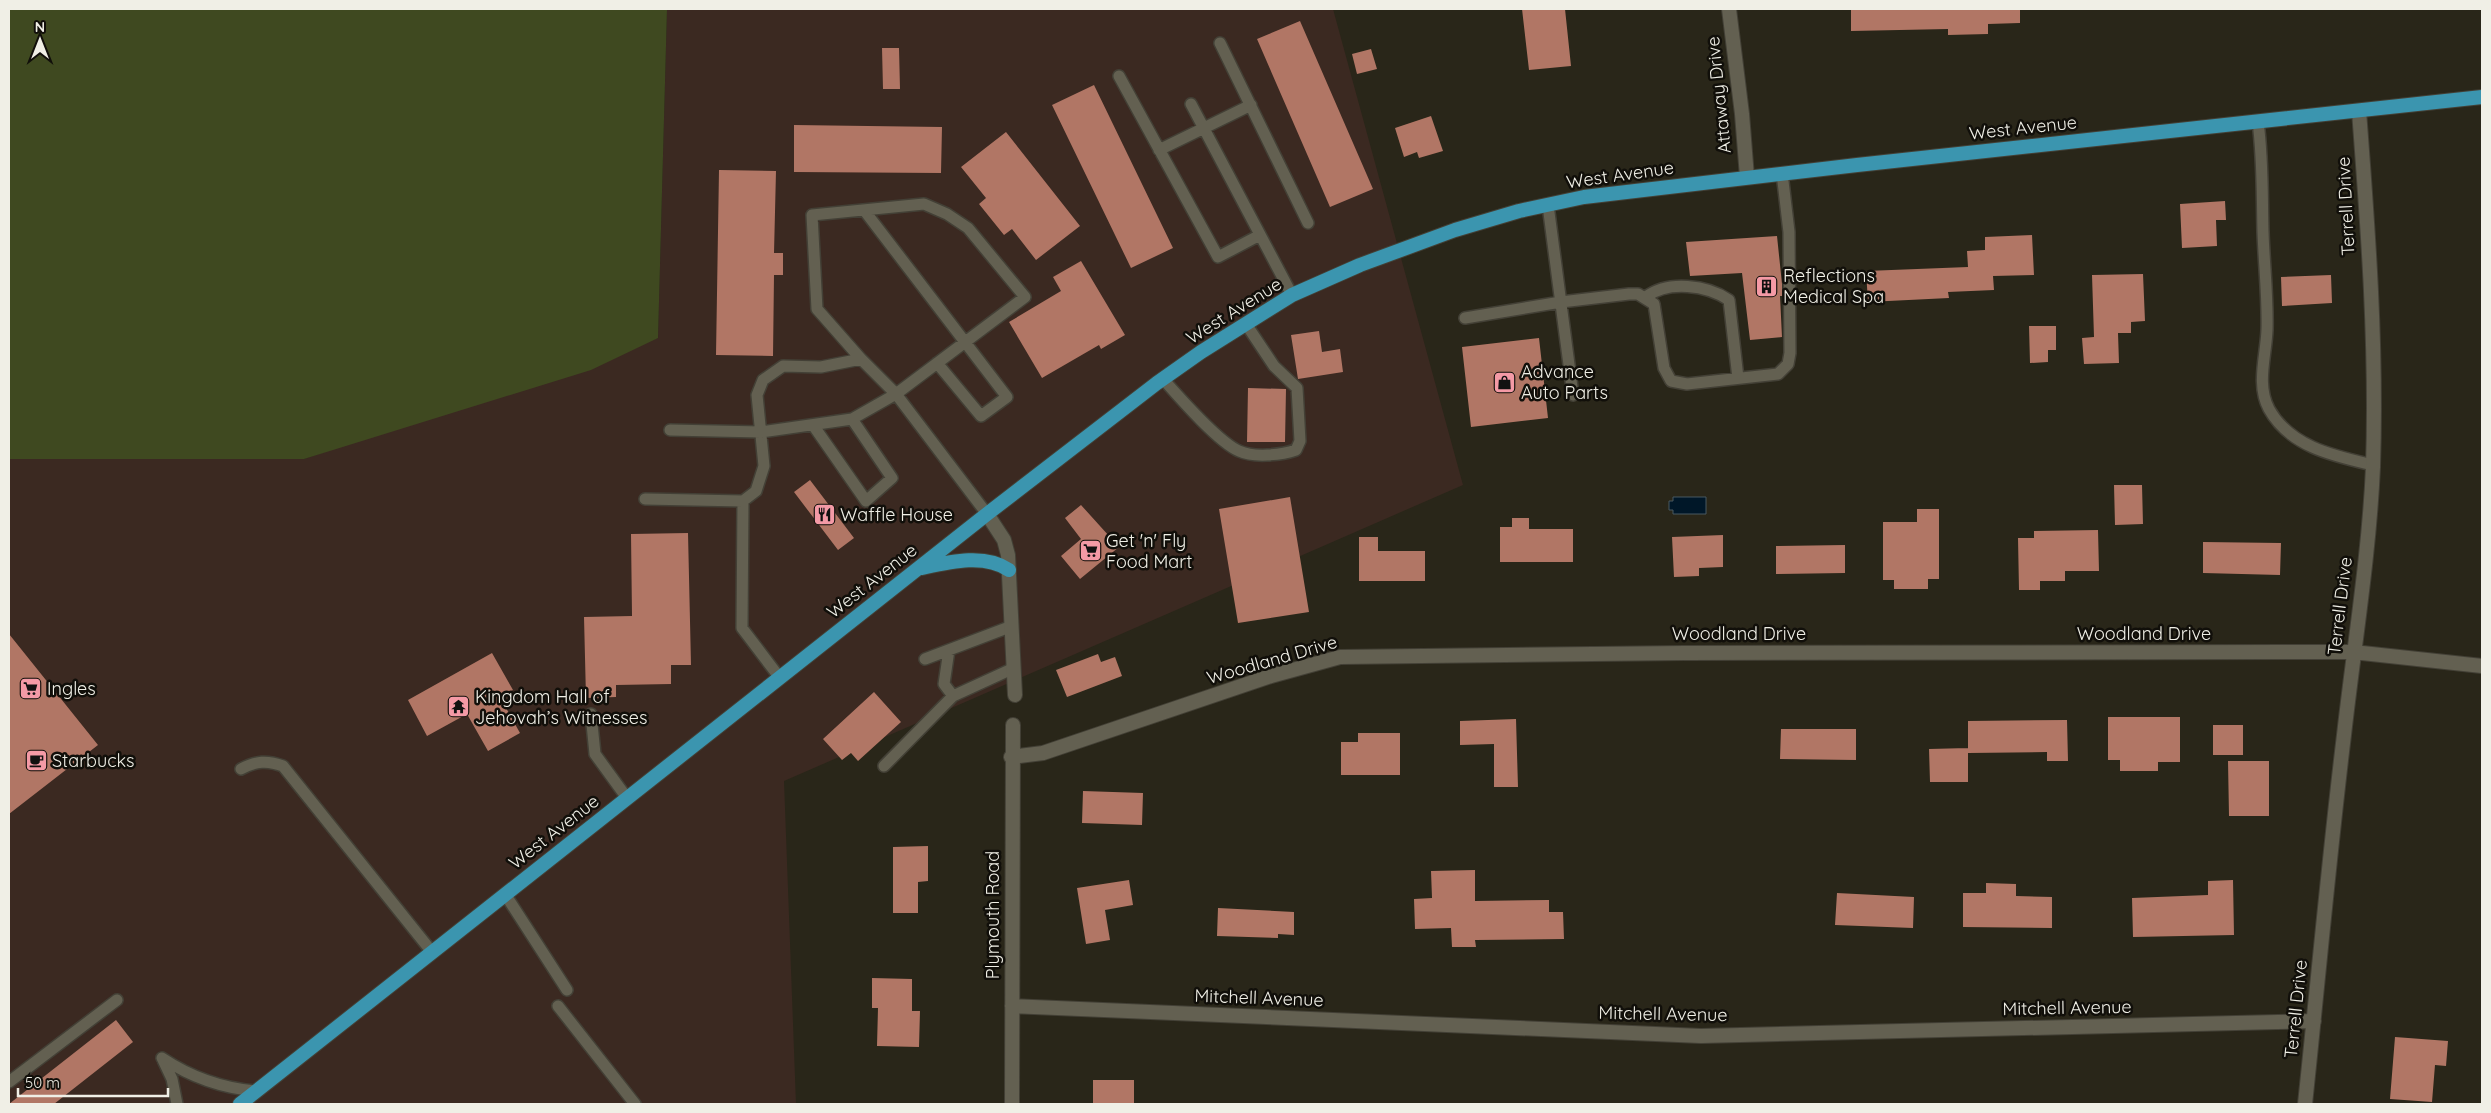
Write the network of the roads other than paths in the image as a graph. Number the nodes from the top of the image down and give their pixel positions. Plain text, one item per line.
1 (1729, 9) edge
2 (1220, 43) dead end
3 (1119, 76) dead end
4 (2482, 97) edge
5 (1191, 104) dead end
6 (1251, 106) junction
7 (2359, 111) junction
8 (2258, 122) junction
9 (1204, 129) junction
10 (1159, 150) junction
11 (1782, 173) junction
12 (1746, 177) junction
13 (1548, 205) junction
14 (864, 210) junction
15 (1308, 223) dead end
16 (1260, 235) junction
17 (1292, 296) junction
18 (1646, 298) junction
19 (1561, 302) junction
20 (1464, 318) dead end
21 (1246, 324) junction
22 (964, 343) junction
23 (860, 359) junction
24 (937, 363) junction
25 (1738, 378) junction
26 (1162, 379) junction
27 (896, 394) junction
28 (1573, 395) dead end
29 (852, 419) junction
30 (813, 425) junction
31 (670, 430) dead end
32 (761, 432) junction
33 (2373, 465) junction
34 (645, 499) dead end
35 (743, 502) junction
36 (987, 514) junction
37 (919, 568) junction
38 (1009, 570) junction
39 (1012, 626) junction
40 (949, 650) junction
41 (2353, 652) junction
42 (925, 659) dead end
43 (2482, 666) edge
44 (1014, 668) junction
45 (780, 678) junction
46 (1015, 695) dead end
47 (953, 696) junction
48 (591, 714) dead end
49 (1013, 725) dead end
50 (1011, 757) junction
51 (884, 766) dead end
52 (241, 769) dead end
53 (627, 798) junction
54 (505, 894) junction
55 (432, 952) junction
56 (567, 990) dead end
57 (117, 1000) dead end
58 (558, 1006) dead end
59 (1012, 1006) junction
60 (2314, 1021) junction
61 (9, 1082) edge
62 (256, 1092) junction
63 (177, 1104) edge
64 (240, 1104) edge
65 (635, 1104) edge
66 (1012, 1104) edge
67 (2305, 1104) edge

1 - 12 street, Attaway Drive
2 - 6 lane
3 - 10 lane
4 - 7 main road, West Avenue
5 - 9 lane
6 - 9 lane
6 - 15 lane
7 - 8 main road, West Avenue
7 - 33 street, Terrell Drive
8 - 11 main road, West Avenue
8 - 33 lane
9 - 10 lane
9 - 16 lane
10 - 16 lane
11 - 12 main road, West Avenue
11 - 25 lane
12 - 13 main road, West Avenue
13 - 17 main road, West Avenue
13 - 19 lane
14 - 22 lane
14 - 22 lane
14 - 23 lane
16 - 17 lane
17 - 21 main road, West Avenue
18 - 19 lane
18 - 25 lane
18 - 25 lane
19 - 20 lane
19 - 28 lane
21 - 26 main road, West Avenue
21 - 26 lane
22 - 24 lane
22 - 24 lane
23 - 27 lane
23 - 32 lane
24 - 27 lane
26 - 36 main road, West Avenue
27 - 29 lane
27 - 36 lane
29 - 30 lane
29 - 30 lane
30 - 32 lane
31 - 32 lane
32 - 35 lane
33 - 41 street, Terrell Drive
34 - 35 lane
35 - 45 lane
36 - 37 main road, West Avenue
36 - 38 street
37 - 38 main road
37 - 45 main road, West Avenue
38 - 39 street
39 - 40 lane
39 - 44 street
40 - 42 lane
40 - 47 lane
41 - 43 street, Woodland Drive
41 - 50 street, Woodland Drive
41 - 60 street, Terrell Drive
44 - 46 street
44 - 47 lane
45 - 53 main road, West Avenue
47 - 51 lane
48 - 53 lane
49 - 50 street, Plymouth Road
50 - 59 street, Plymouth Road
52 - 55 lane
53 - 54 main road, West Avenue
54 - 55 main road, West Avenue
54 - 56 lane
55 - 62 main road, West Avenue
57 - 61 lane
58 - 65 lane
59 - 60 street, Mitchell Avenue
59 - 66 street, Plymouth Road
60 - 67 street, Terrell Drive
62 - 63 lane
62 - 64 main road, West Avenue

